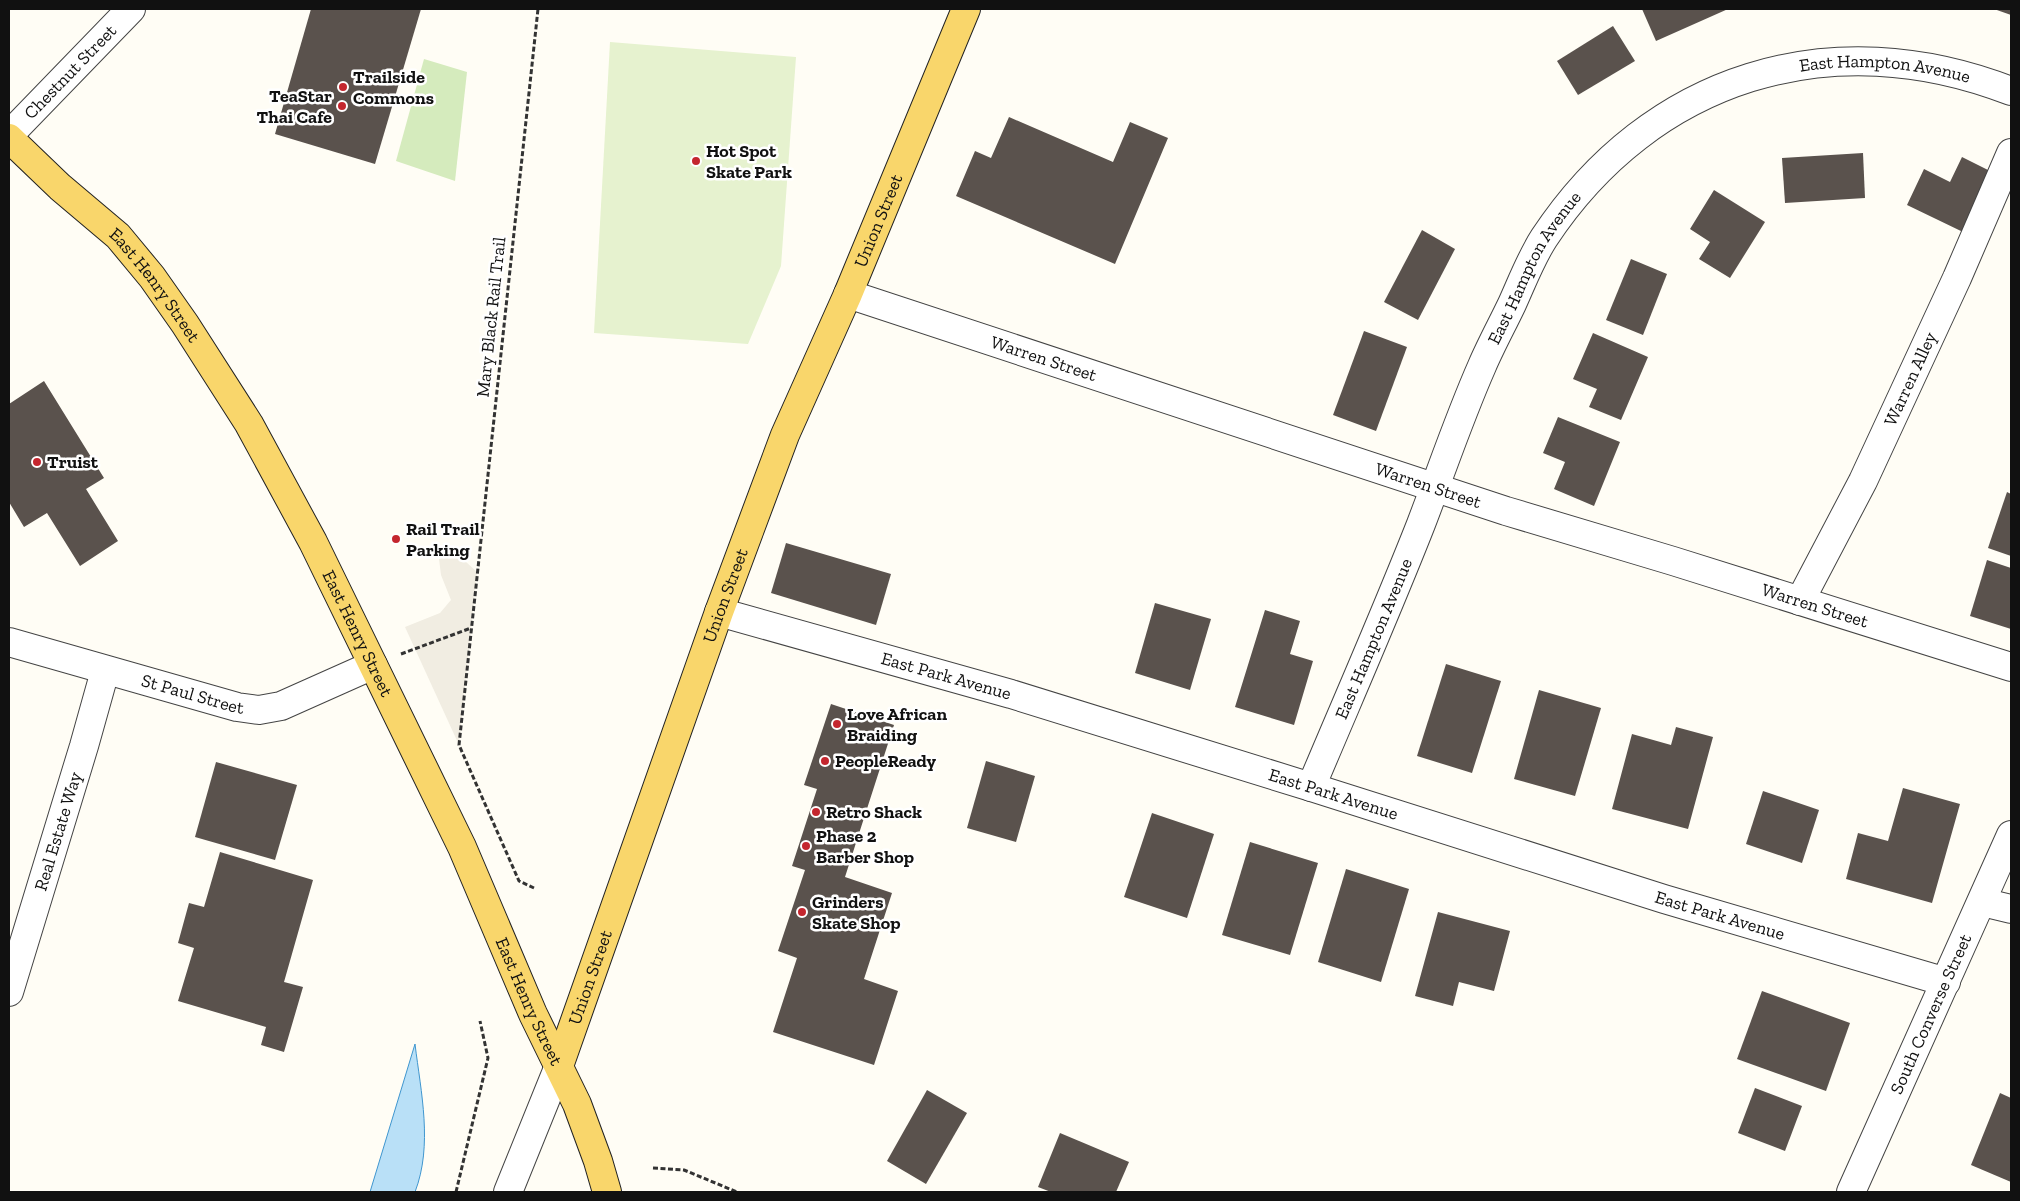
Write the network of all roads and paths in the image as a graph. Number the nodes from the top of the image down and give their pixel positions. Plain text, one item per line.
1 (132, 9) edge
2 (538, 9) edge
3 (966, 9) edge
4 (2011, 91) edge
5 (9, 136) edge
6 (2011, 153) edge
7 (848, 294) junction
8 (1434, 487) junction
9 (1800, 601) junction
10 (719, 612) junction
11 (471, 628) junction
12 (9, 642) edge
13 (372, 665) junction
14 (2011, 667) edge
15 (105, 671) junction
16 (1311, 786) junction
17 (2011, 836) edge
18 (534, 888) dead end
19 (1982, 902) junction
20 (2011, 909) edge
21 (33, 914) junction
22 (9, 928) edge
23 (1946, 982) junction
24 (9, 992) edge
25 (480, 1021) dead end
26 (559, 1066) junction
27 (653, 1168) dead end
28 (456, 1192) edge
29 (508, 1192) edge
30 (607, 1192) edge
31 (737, 1192) edge
32 (1851, 1192) edge

1 - 5 street, Chestnut Street
2 - 11 path, Mary Black Rail Trail
3 - 7 main road, Union Street
4 - 8 street, East Hampton Avenue
5 - 13 main road, East Henry Street
6 - 9 street, Warren Alley
7 - 8 street, Warren Street
7 - 10 main road, Union Street
8 - 9 street, Warren Street
8 - 16 street, East Hampton Avenue
9 - 14 street, Warren Street
10 - 16 street, East Park Avenue
10 - 26 main road, Union Street
11 - 13 path
11 - 18 path, Mary Black Rail Trail
12 - 15 street, St Paul Street
13 - 15 street, St Paul Street
13 - 26 main road, East Henry Street
15 - 21 street, Real Estate Way
16 - 23 street, East Park Avenue
17 - 19 street, South Converse Street
19 - 20 street
19 - 23 street, South Converse Street
21 - 22 street
21 - 24 street, Real Estate Way
23 - 32 street, South Converse Street
25 - 28 path
26 - 29 street, Union Street
26 - 30 main road, East Henry Street
27 - 31 path

